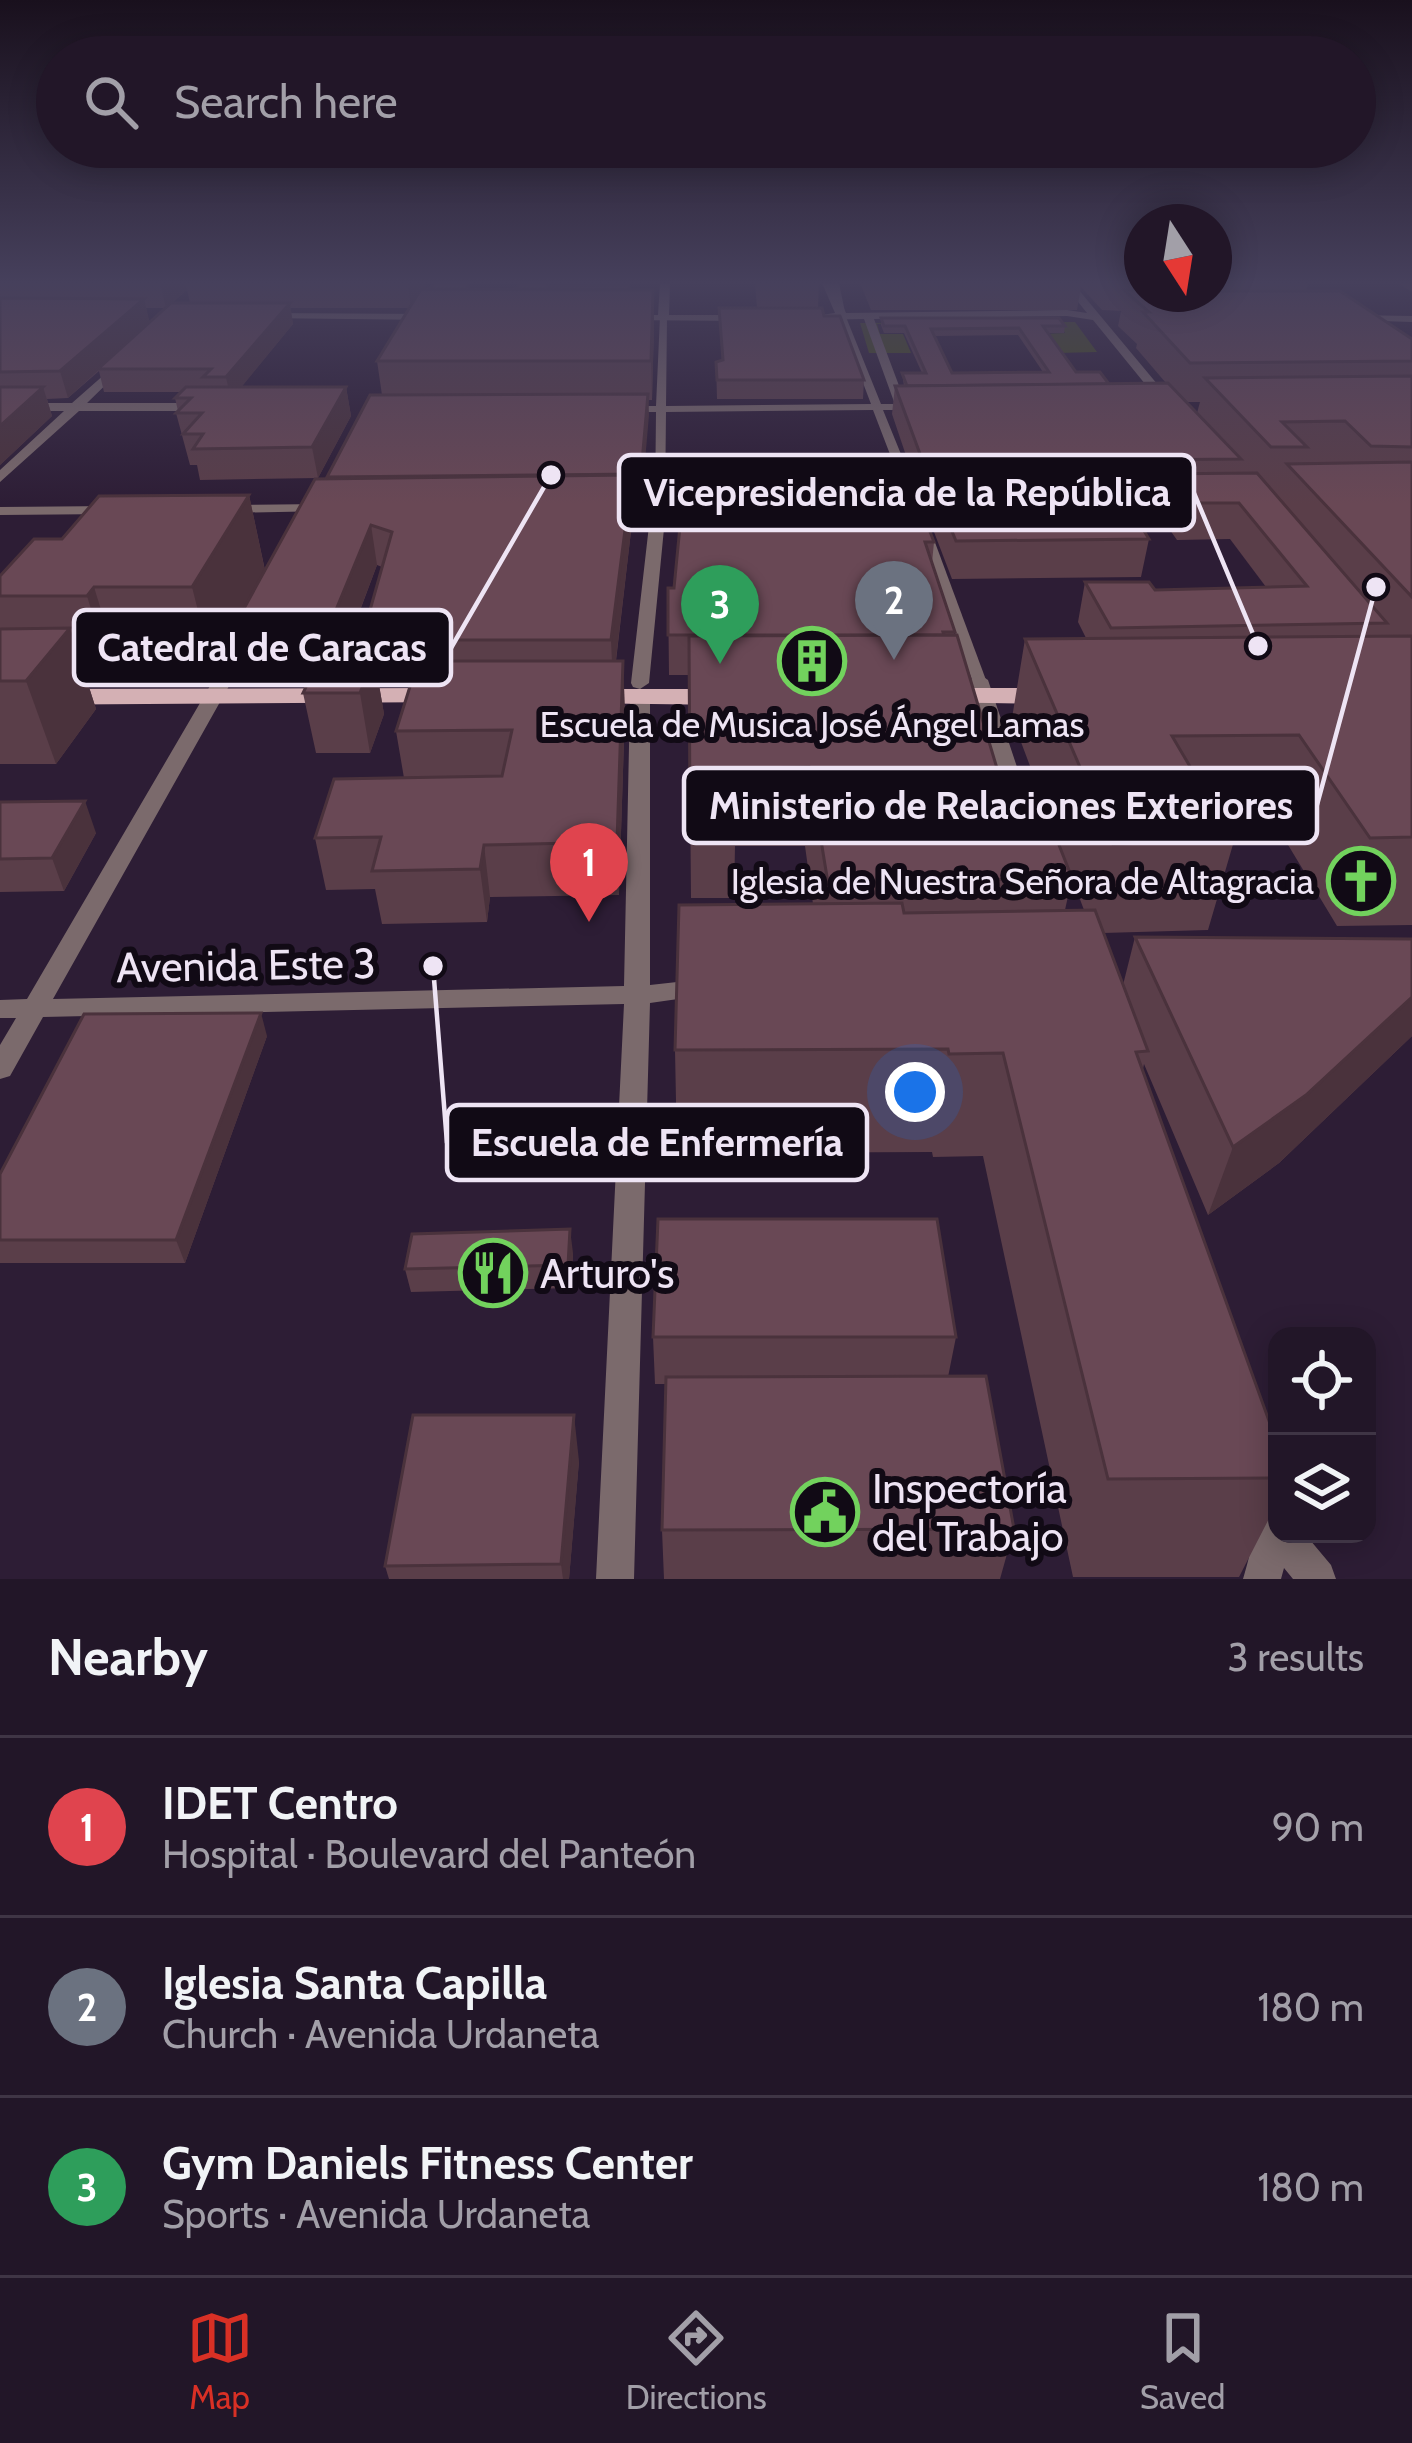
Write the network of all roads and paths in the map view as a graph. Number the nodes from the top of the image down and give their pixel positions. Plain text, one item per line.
1 (129, 357) edge
2 (663, 357) edge
3 (858, 357) edge
4 (882, 357) edge
5 (1131, 357) edge
6 (1149, 404) edge
7 (1167, 404) junction
8 (0, 407) edge
9 (76, 407) junction
10 (210, 407) edge
11 (879, 407) junction
12 (901, 407) junction
13 (922, 407) edge
14 (616, 409) edge
15 (662, 409) junction
16 (1182, 413) edge
17 (0, 478) edge
18 (326, 490) edge
19 (900, 498) junction
20 (936, 499) edge
21 (821, 501) edge
22 (659, 504) junction
23 (591, 505) edge
24 (317, 508) junction
25 (340, 508) edge
26 (136, 509) edge
27 (204, 509) edge
28 (0, 511) edge
29 (307, 527) edge
30 (255, 624) edge
31 (0, 682) edge
32 (1077, 687) edge
33 (220, 688) junction
34 (918, 688) edge
35 (982, 688) junction
36 (471, 689) edge
37 (752, 689) edge
38 (554, 690) edge
39 (640, 690) junction
40 (0, 698) edge
41 (1030, 839) edge
42 (722, 988) edge
43 (637, 995) junction
44 (0, 1009) edge
45 (35, 1009) junction
46 (0, 1069) edge
47 (1241, 1462) edge
48 (1268, 1512) edge
49 (1272, 1543) edge
50 (1289, 1543) edge
51 (615, 1579) edge
52 (1262, 1579) edge
53 (1317, 1579) edge

1 - 9 street
2 - 15 street
3 - 11 street
4 - 12 street
5 - 7 street
6 - 7 street
7 - 16 street
8 - 9 street
9 - 10 street
9 - 17 street
11 - 12 street
11 - 15 street
11 - 19 street
12 - 13 street
14 - 15 street
15 - 22 street
18 - 24 street
19 - 20 street
19 - 35 street
21 - 22 street
22 - 23 street
22 - 39 street
24 - 25 street
24 - 27 street
24 - 29 street
26 - 28 street
30 - 33 street
31 - 33 main road
32 - 35 main road
33 - 36 main road
33 - 40 main road
33 - 45 street
34 - 35 main road
35 - 41 street
37 - 39 main road
38 - 39 main road
39 - 43 street
42 - 43 street, Avenida Este 3
43 - 45 street, Avenida Este 3
43 - 51 street
44 - 45 street, Avenida Este 3
45 - 46 street
47 - 48 street
49 - 52 street
50 - 53 street

